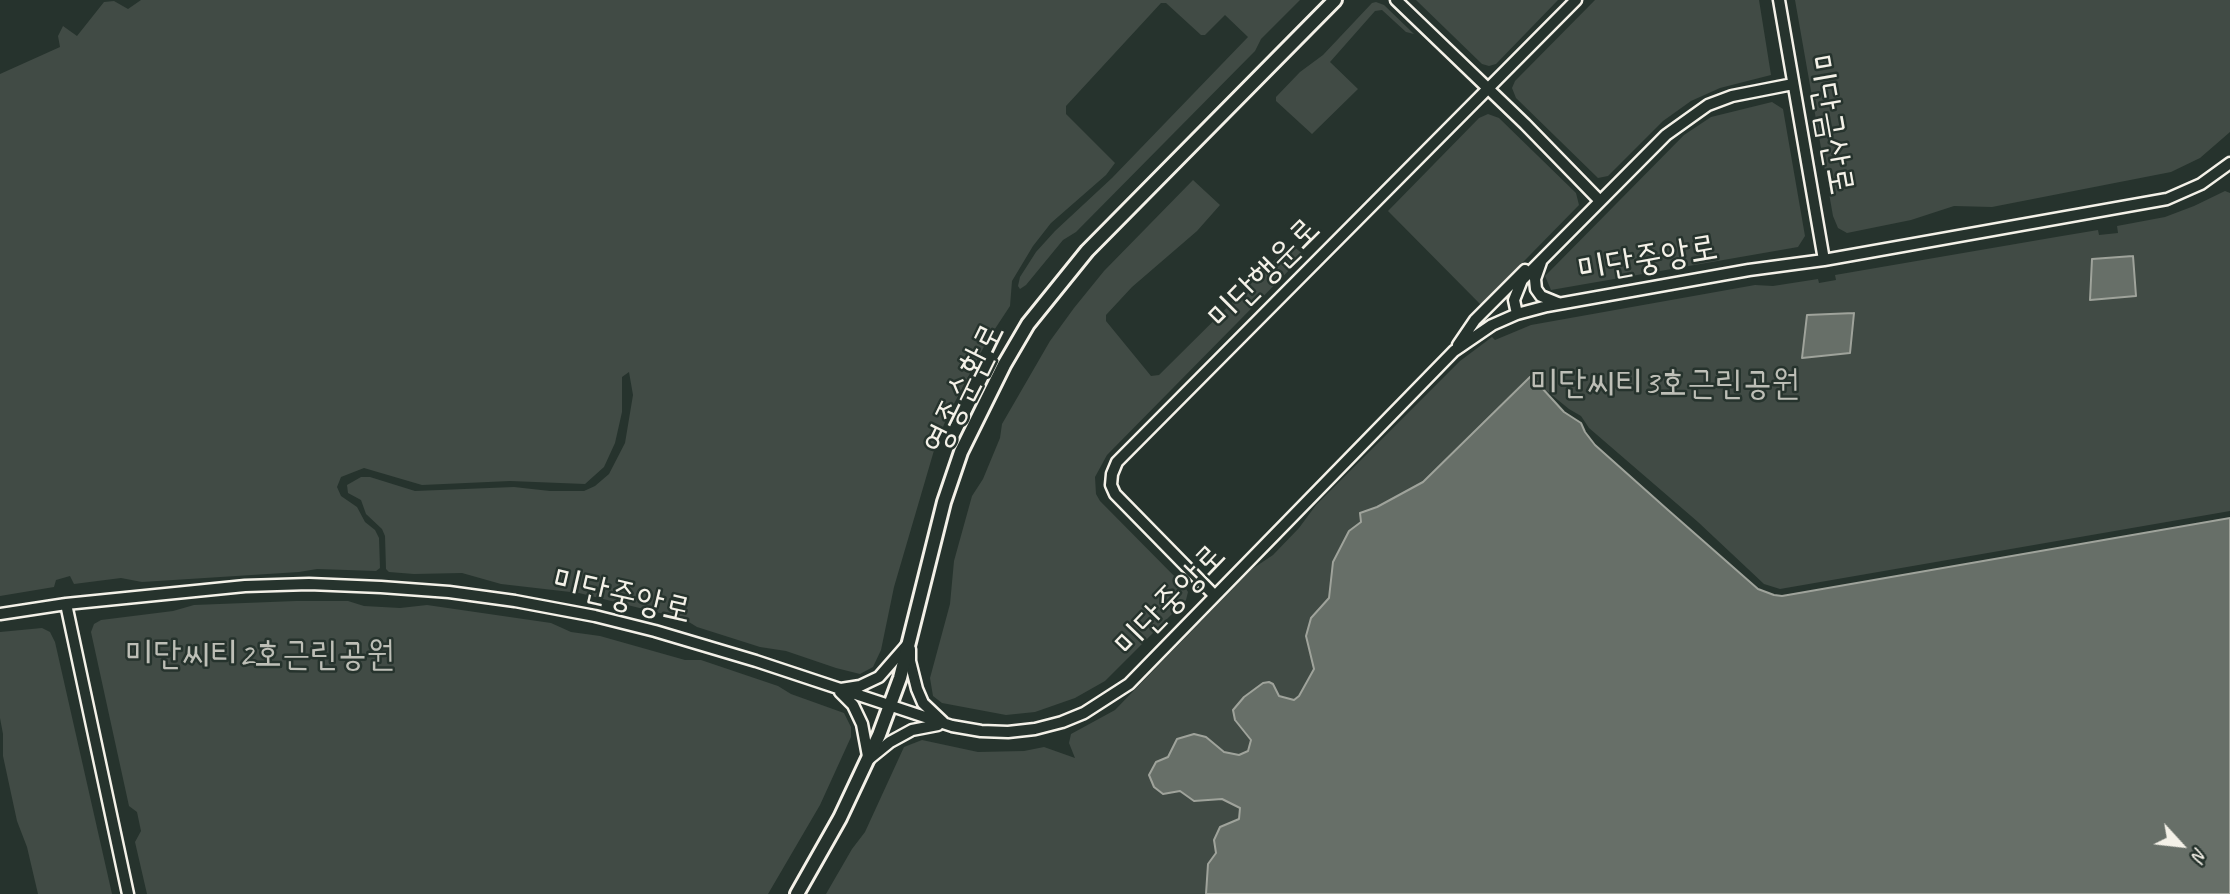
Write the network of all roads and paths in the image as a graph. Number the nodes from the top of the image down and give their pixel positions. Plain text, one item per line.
1 (1335, 0) edge
2 (1396, 0) edge
3 (1576, 0) edge
4 (1779, 0) edge
5 (1793, 84) junction
6 (1489, 89) junction
7 (2230, 163) edge
8 (1600, 201) junction
9 (1543, 258) junction
10 (1825, 260) junction
11 (1560, 304) junction
12 (1517, 314) junction
13 (1454, 352) junction
14 (1215, 596) junction
15 (66, 604) junction
16 (0, 614) edge
17 (909, 642) junction
18 (837, 689) junction
19 (891, 707) junction
20 (947, 725) junction
21 (868, 759) junction
22 (128, 894) edge
23 (797, 894) edge

1 - 17 main road, 영종순환로
2 - 6 street
3 - 6 street, 미단행운로
4 - 5 street, 미단금산로
5 - 8 street
5 - 10 street, 미단금산로
6 - 8 street
6 - 14 street, 미단행운로
7 - 10 street, 미단중앙로
8 - 9 street
9 - 11 street
9 - 12 street
9 - 13 street
10 - 11 street, 미단중앙로
11 - 12 street, 미단중앙로
12 - 13 street, 미단중앙로
13 - 14 street, 미단중앙로
14 - 20 street, 미단중앙로
15 - 16 street, 미단중앙로
15 - 18 street, 미단중앙로
15 - 22 street
17 - 18 street
17 - 19 main road, 영종순환로
17 - 20 street
18 - 19 street, 미단중앙로
18 - 21 street
19 - 20 street, 미단중앙로
19 - 21 main road, 영종순환로
20 - 21 street
21 - 23 main road, 영종순환로

